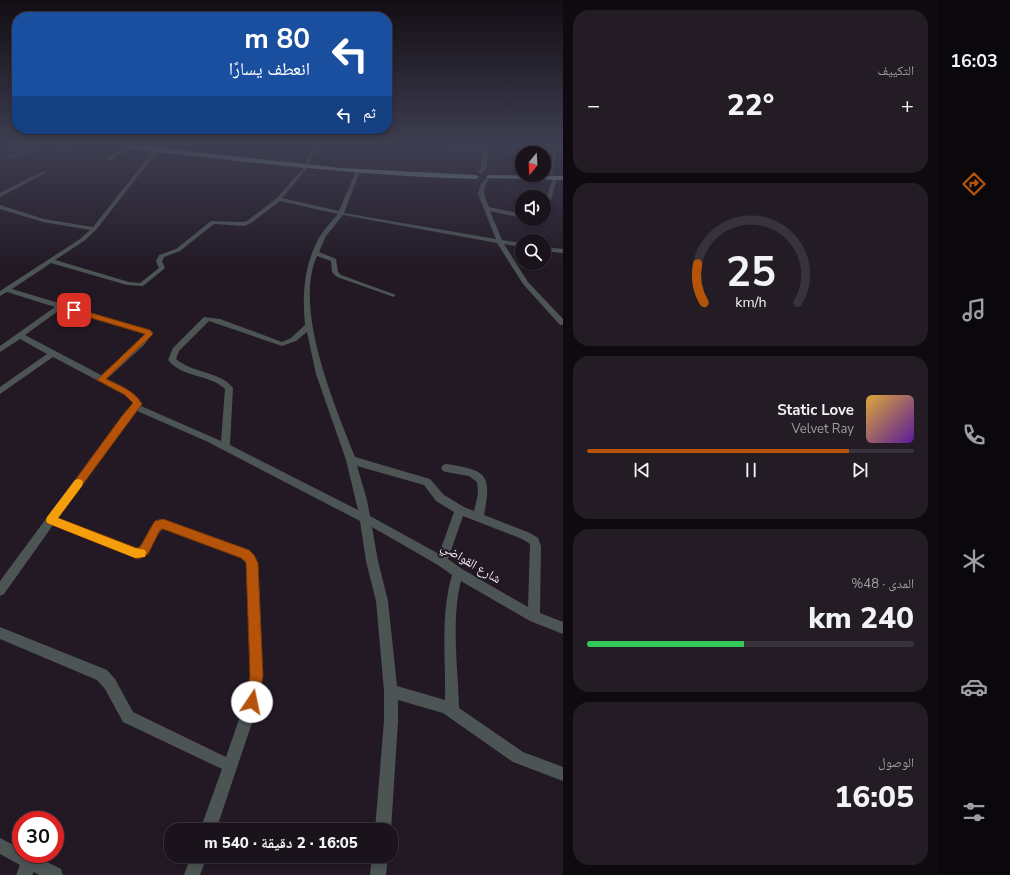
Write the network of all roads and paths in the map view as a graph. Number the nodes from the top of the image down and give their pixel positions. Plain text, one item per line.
1 (17, 186) edge
2 (128, 186) edge
3 (291, 186) edge
4 (352, 186) edge
5 (482, 186) edge
6 (0, 190) edge
7 (7, 191) junction
8 (0, 195) edge
9 (279, 199) junction
10 (0, 207) edge
11 (486, 208) junction
12 (341, 214) junction
13 (515, 214) edge
14 (94, 229) junction
15 (500, 242) junction
16 (515, 244) edge
17 (551, 250) edge
18 (563, 251) edge
19 (315, 253) junction
20 (51, 261) junction
21 (2, 292) edge
22 (393, 295) dead end
23 (60, 306) junction
24 (563, 323) edge
25 (309, 325) junction
26 (20, 336) junction
27 (0, 350) edge
28 (52, 354) junction
29 (101, 380) junction
30 (0, 391) edge
31 (136, 407) junction
32 (224, 447) junction
33 (351, 460) junction
34 (446, 468) dead end
35 (460, 510) junction
36 (365, 518) junction
37 (478, 518) junction
38 (51, 520) junction
39 (442, 561) junction
40 (458, 573) junction
41 (0, 590) edge
42 (534, 617) junction
43 (563, 628) edge
44 (0, 633) edge
45 (391, 691) junction
46 (452, 711) junction
47 (230, 766) junction
48 (563, 774) edge
49 (210, 823) edge
50 (384, 823) edge
51 (0, 846) edge
52 (196, 863) edge
53 (379, 863) edge
54 (27, 868) edge
55 (55, 875) edge
56 (192, 875) edge
57 (378, 875) edge

1 - 7 street
2 - 14 street
3 - 9 street
4 - 12 street
5 - 11 street
6 - 7 street
7 - 8 street
9 - 12 street
9 - 20 street
10 - 14 street
11 - 13 street
11 - 15 street
12 - 15 street
12 - 19 street
14 - 20 street
15 - 16 street
15 - 24 street
17 - 18 street
19 - 22 street
19 - 25 street
20 - 21 street
21 - 23 street
23 - 26 street
23 - 29 street
25 - 32 street
25 - 33 street
26 - 27 street
26 - 28 street
28 - 29 street
28 - 30 street
29 - 31 street
31 - 32 street, شارع القواضي
31 - 38 street
32 - 36 street, شارع القواضي
33 - 35 street
33 - 36 street
34 - 37 street
35 - 37 street
35 - 39 street
36 - 39 street, شارع القواضي
36 - 45 street
37 - 42 street
38 - 41 street
38 - 47 street
39 - 40 street, شارع القواضي
40 - 42 street, شارع القواضي
40 - 46 street
42 - 43 street, شارع القواضي
44 - 47 street
45 - 46 street
45 - 50 street
46 - 48 street
47 - 49 street
51 - 54 street
52 - 56 street
53 - 57 street
54 - 55 street

